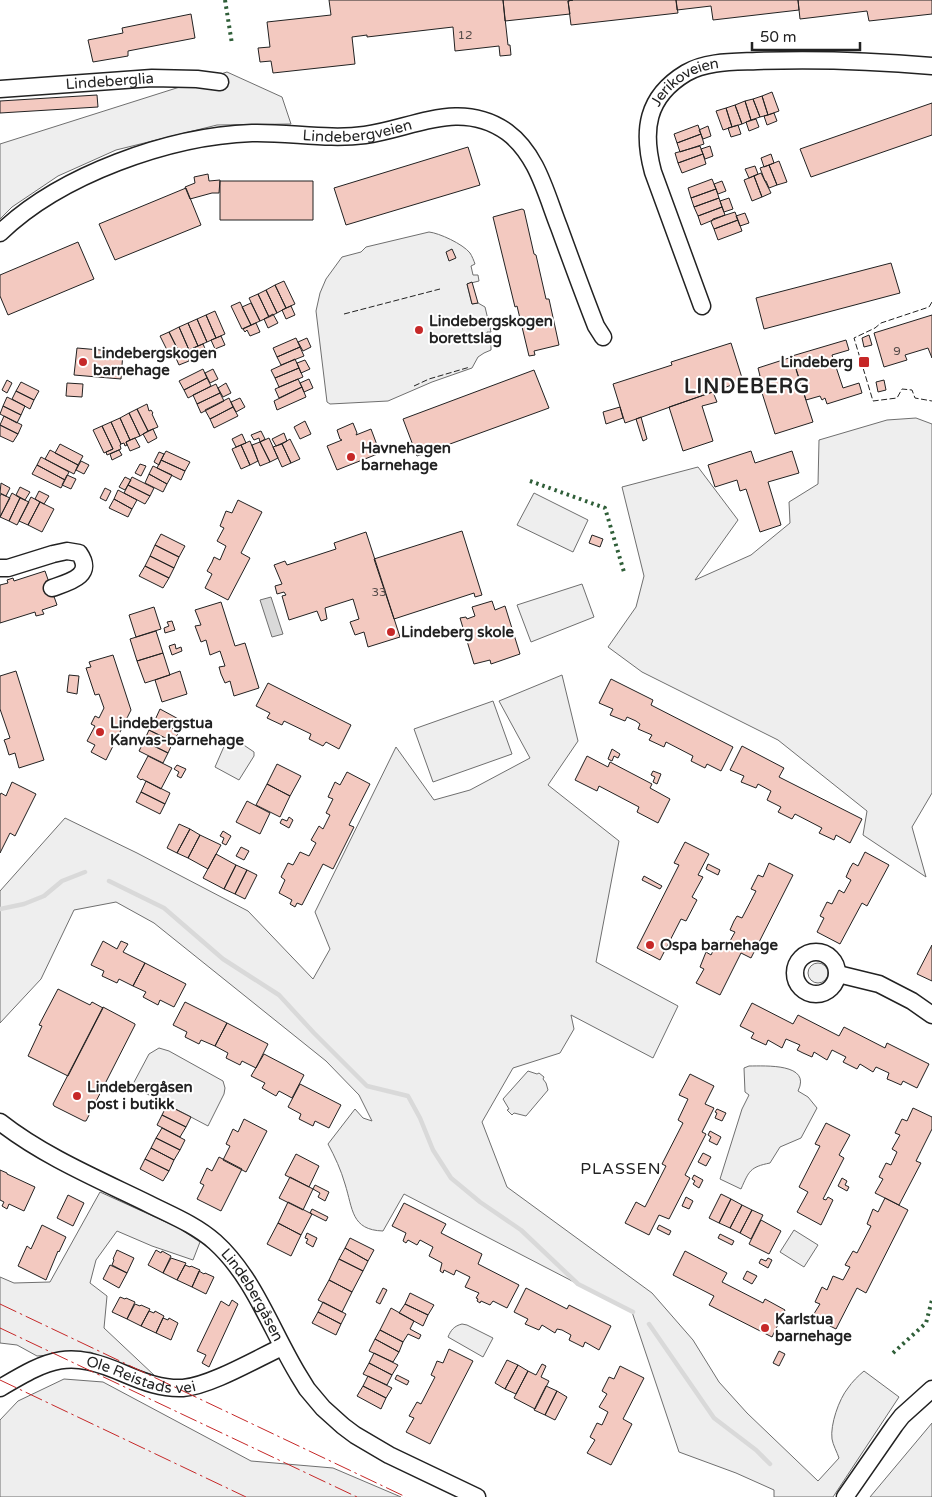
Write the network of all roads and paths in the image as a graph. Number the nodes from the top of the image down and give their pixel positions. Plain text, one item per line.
1 (932, 66) edge
2 (220, 82) dead end
3 (0, 89) edge
4 (0, 233) edge
5 (702, 306) dead end
6 (602, 336) dead end
7 (0, 568) edge
8 (52, 588) dead end
9 (838, 974) dead end
10 (932, 1015) edge
11 (0, 1122) edge
12 (282, 1347) junction
13 (0, 1388) edge
14 (932, 1389) edge
15 (477, 1497) edge
16 (845, 1497) edge

1 - 5 street, Jerikoveien
2 - 3 street, Lindeberglia
4 - 6 street, Lindebergveien
7 - 8 street
9 - 10 street
11 - 12 street, Lindebergåsen
12 - 13 street, Ole Reistads vei
12 - 15 street, Lindebergåsen
14 - 16 street

